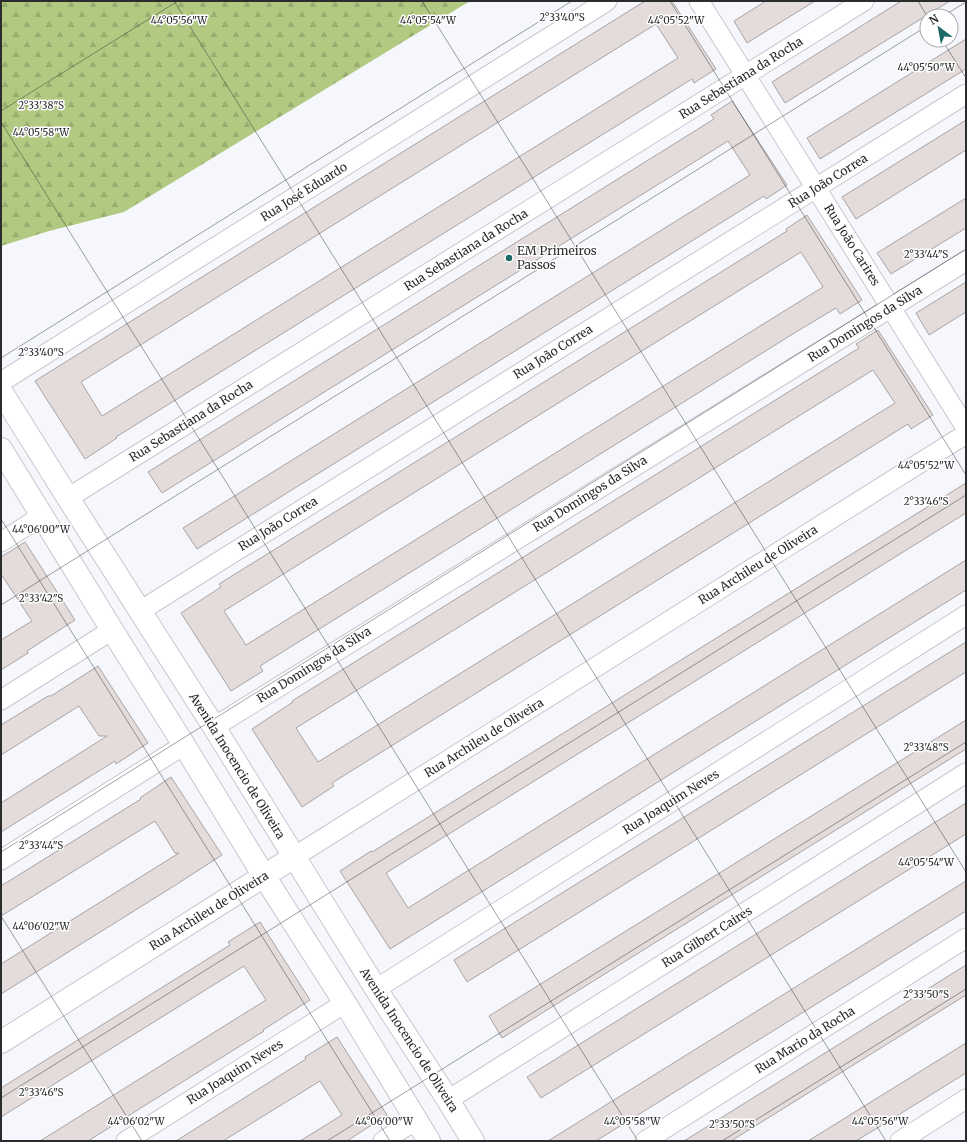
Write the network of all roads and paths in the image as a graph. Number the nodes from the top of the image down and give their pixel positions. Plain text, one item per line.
1 (607, 1) edge
2 (699, 1) edge
3 (864, 1) edge
4 (746, 75) junction
5 (966, 94) edge
6 (816, 188) junction
7 (966, 261) edge
8 (891, 308) junction
9 (1, 382) edge
10 (1, 391) edge
11 (966, 428) edge
12 (966, 434) edge
13 (1, 449) edge
14 (68, 498) junction
15 (42, 516) junction
16 (1, 542) edge
17 (140, 610) junction
18 (966, 615) edge
19 (112, 630) junction
20 (1, 700) edge
21 (214, 727) junction
22 (184, 745) junction
23 (966, 773) edge
24 (294, 857) junction
25 (1, 860) edge
26 (264, 876) junction
27 (966, 938) edge
28 (376, 989) junction
29 (345, 1003) junction
30 (1, 1042) edge
31 (966, 1099) edge
32 (448, 1100) junction
33 (416, 1120) junction
34 (126, 1141) edge
35 (383, 1141) edge
36 (429, 1141) edge
37 (473, 1141) edge
38 (645, 1141) edge
39 (900, 1141) edge

1 - 9 street, Rua José Eduardo
2 - 4 street, Rua João Carires
3 - 4 street, Rua Sebastiana da Rocha
4 - 6 street, Rua João Carires
4 - 14 street, Rua Sebastiana da Rocha
5 - 6 street, Rua João Correa
6 - 8 street, Rua João Carires
6 - 17 street, Rua João Correa
7 - 8 street, Rua Domingos da Silva
8 - 11 street, Rua João Carires
8 - 21 street, Rua Domingos da Silva
10 - 14 street, Avenida Inocencio de Oliveira
12 - 24 street, Rua Archileu de Oliveira
13 - 15 street
14 - 17 street, Avenida Inocencio de Oliveira
15 - 16 street
15 - 19 street
17 - 21 street, Avenida Inocencio de Oliveira
18 - 28 street, Rua Joaquim Neves
19 - 20 street
19 - 22 street
21 - 24 street, Avenida Inocencio de Oliveira
22 - 25 street
22 - 26 street
23 - 32 street, Rua Gilbert Caires
24 - 26 street, Rua Archileu de Oliveira
24 - 28 street, Avenida Inocencio de Oliveira
26 - 29 street
26 - 30 street, Rua Archileu de Oliveira
27 - 38 street, Rua Mario da Rocha
28 - 32 street, Avenida Inocencio de Oliveira
29 - 33 street
29 - 34 street, Rua Joaquim Neves
31 - 39 street
32 - 37 street, Avenida Inocencio de Oliveira
33 - 35 street
33 - 36 street

